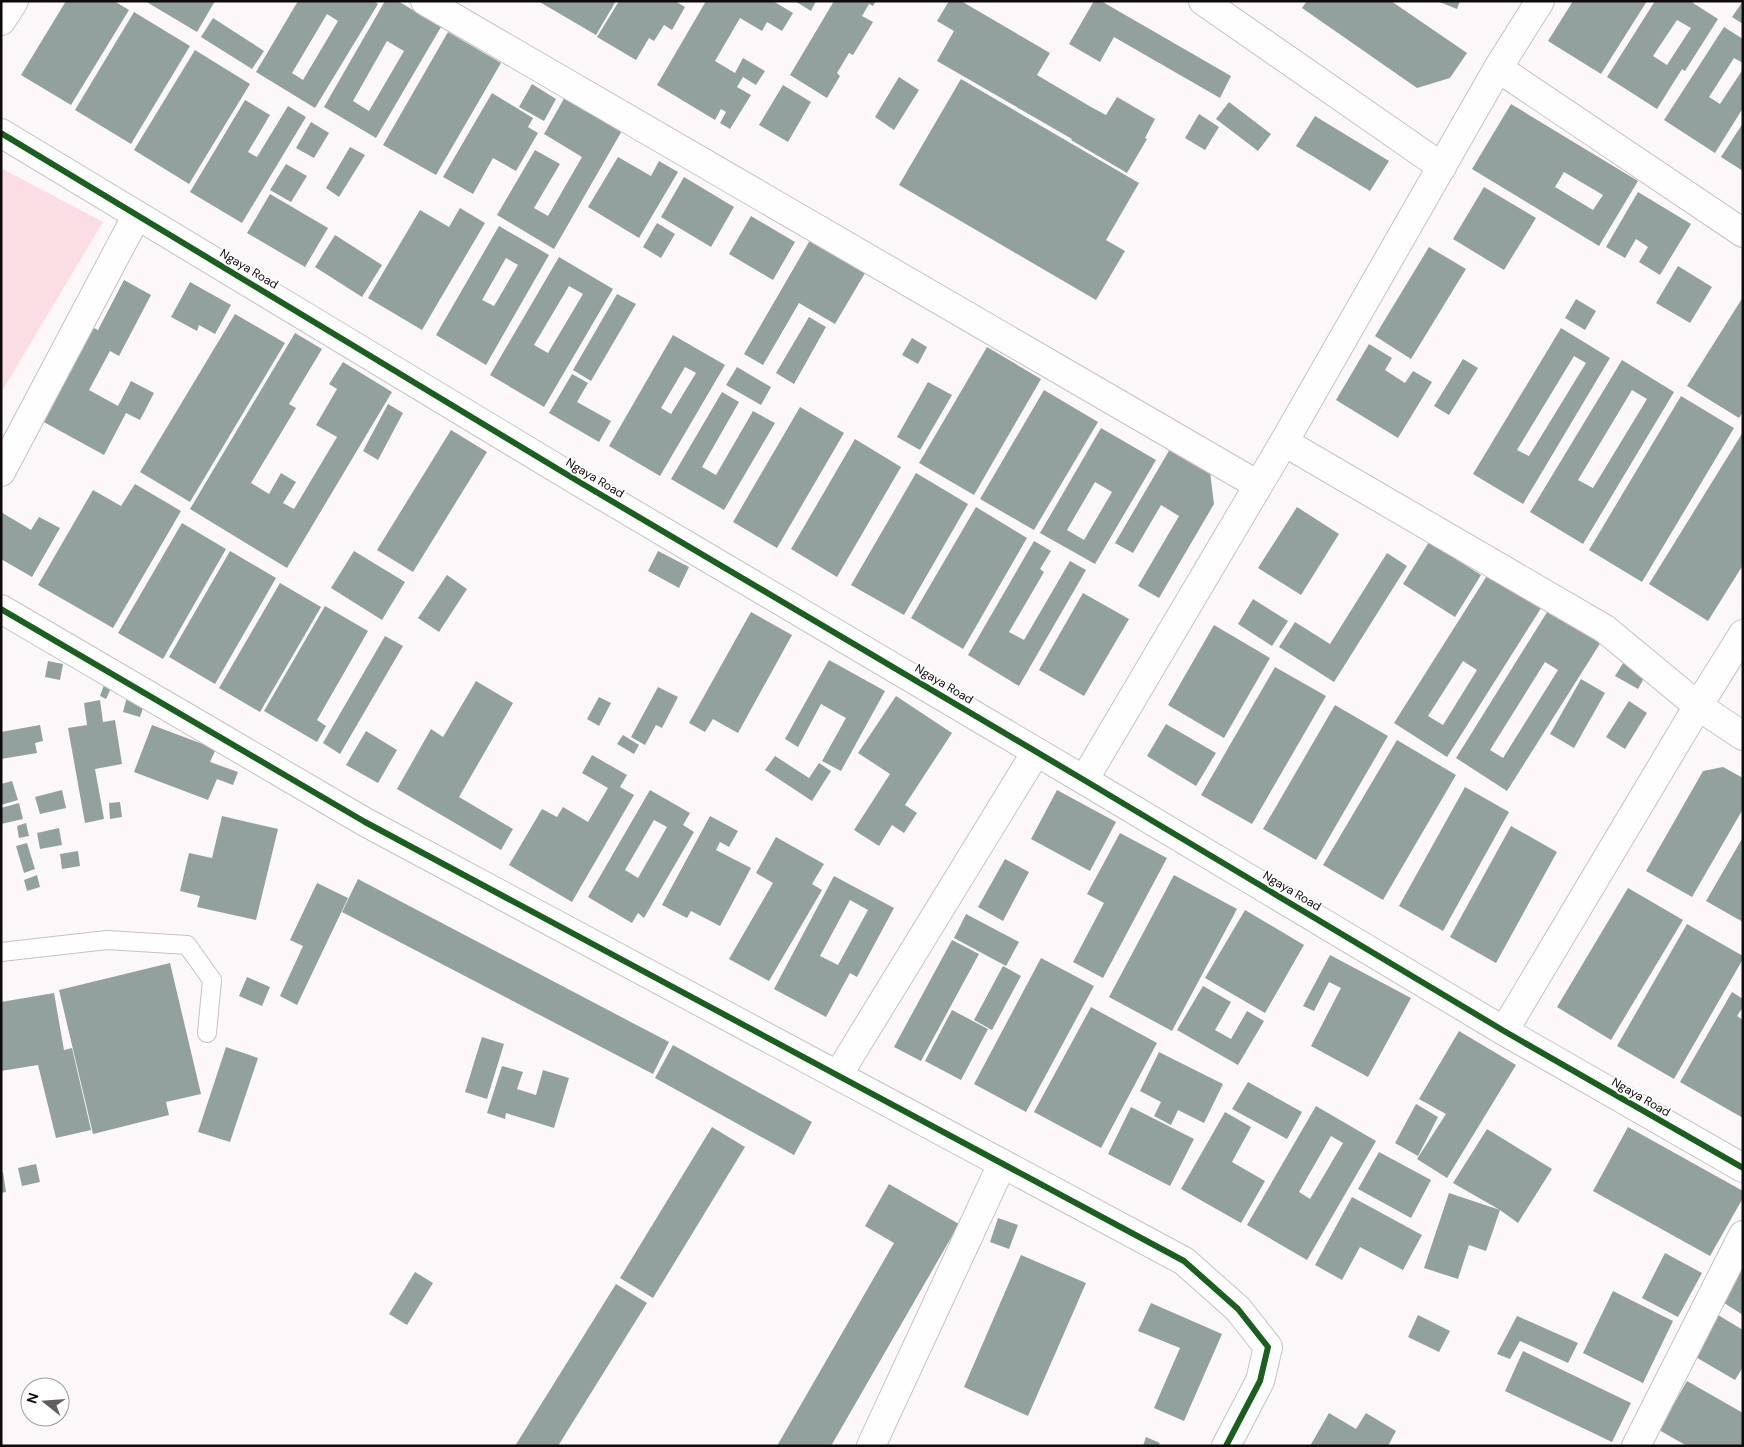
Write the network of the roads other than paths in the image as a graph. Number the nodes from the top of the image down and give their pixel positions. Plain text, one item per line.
1 (14, 1) edge
2 (425, 1) edge
3 (1203, 1) edge
4 (1540, 1) edge
5 (1, 21) edge
6 (1498, 68) junction
7 (1, 133) edge
8 (1442, 167) junction
9 (137, 215) junction
10 (1743, 233) edge
11 (1284, 442) junction
12 (1, 472) edge
13 (1258, 485) junction
14 (1, 609) edge
15 (1743, 634) edge
16 (1698, 706) junction
17 (1743, 736) edge
18 (1036, 752) junction
19 (1084, 780) junction
20 (1, 952) edge
21 (1504, 1031) junction
22 (207, 1033) dead end
23 (838, 1074) junction
24 (1002, 1164) junction
25 (1743, 1168) edge
26 (1743, 1235) edge
27 (871, 1446) edge
28 (1226, 1446) edge
29 (1636, 1446) edge

1 - 5 street
2 - 13 street
3 - 8 street
4 - 6 street
6 - 8 street
6 - 10 street
7 - 9 street, Ngaya Road
8 - 11 street
9 - 12 street
9 - 18 street, Ngaya Road
11 - 13 street
11 - 16 street
13 - 19 street
14 - 23 street
15 - 16 street
16 - 17 street
16 - 21 street
18 - 19 street, Ngaya Road
18 - 23 street
19 - 21 street, Ngaya Road
20 - 22 lane
21 - 25 street, Ngaya Road
23 - 24 street
24 - 27 street
24 - 28 street
26 - 29 street

